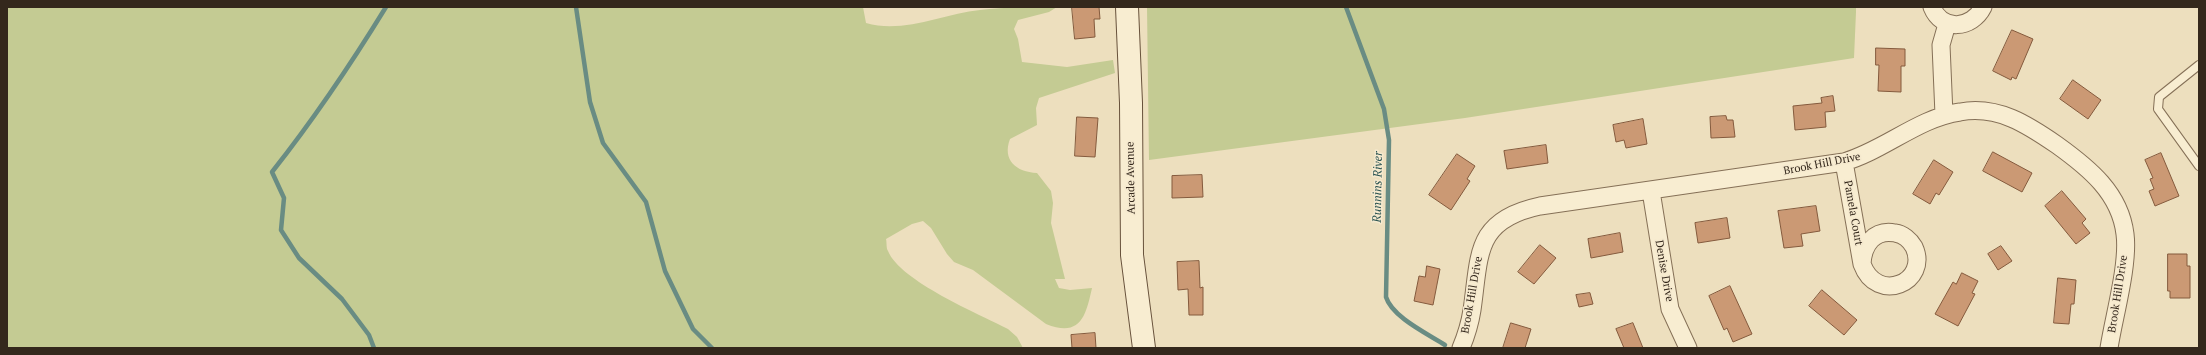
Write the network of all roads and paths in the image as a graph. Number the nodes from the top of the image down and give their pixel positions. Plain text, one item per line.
1 (1127, 7) edge
2 (1932, 7) edge
3 (1983, 7) edge
4 (1947, 24) junction
5 (2199, 65) edge
6 (1944, 115) junction
7 (1844, 162) junction
8 (2199, 166) edge
9 (1651, 191) junction
10 (1852, 208) junction
11 (1889, 232) junction
12 (1862, 264) junction
13 (1144, 348) edge
14 (1461, 348) edge
15 (1688, 348) edge
16 (2109, 348) edge

1 - 13 main road, Arcade Avenue
2 - 4 street
3 - 4 street
4 - 6 street
5 - 8 lane
6 - 7 street, Brook Hill Drive
6 - 16 street, Brook Hill Drive
7 - 9 street, Brook Hill Drive
7 - 10 street, Pamela Court
9 - 14 street, Brook Hill Drive
9 - 15 street, Denise Drive
10 - 11 street
10 - 12 street, Pamela Court
11 - 12 street, Pamela Court
11 - 12 street, Pamela Court

